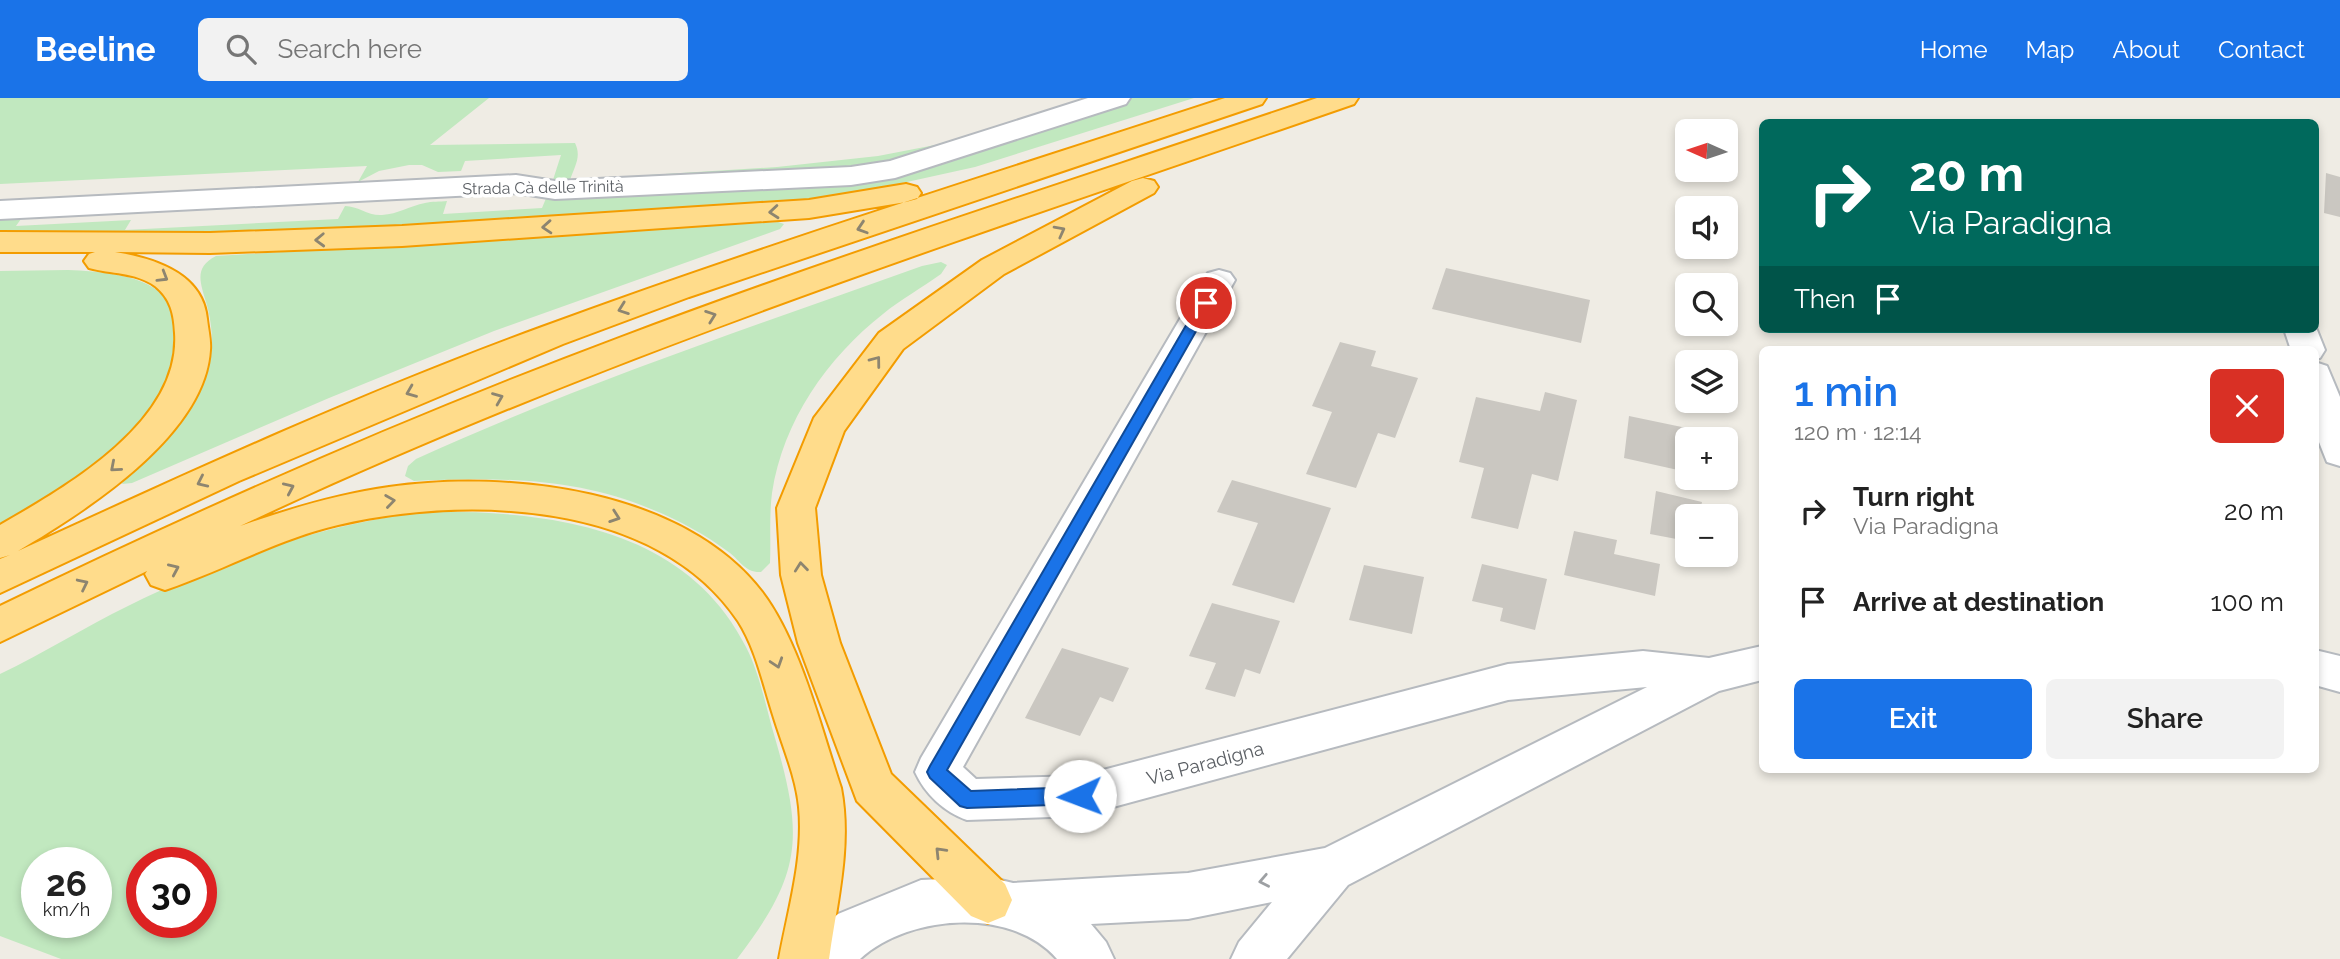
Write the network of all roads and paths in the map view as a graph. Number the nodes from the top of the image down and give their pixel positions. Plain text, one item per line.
1 (1116, 98) edge
2 (1345, 98) edge
3 (1360, 98) edge
4 (1248, 99) edge
5 (0, 210) edge
6 (0, 242) edge
7 (0, 263) edge
8 (1219, 280) dead end
9 (2319, 387) edge
10 (2340, 453) edge
11 (0, 543) edge
12 (0, 577) edge
13 (0, 625) edge
14 (0, 647) edge
15 (1759, 664) edge
16 (2319, 668) edge
17 (2340, 674) edge
18 (1709, 676) junction
19 (1331, 869) junction
20 (1001, 903) junction
21 (803, 959) edge
22 (823, 959) edge
23 (1089, 959) edge
24 (1256, 959) edge

1 - 5 street, Strada Cà delle Trinità
13 -> 2 highway
20 -> 3 highway
4 -> 6 highway
4 -> 12 highway
7 -> 11 highway
8 - 18 street, Via Paradigna
9 - 10 street
14 -> 21 highway
15 - 18 street, Via Paradigna
16 - 17 street
18 - 19 street, Via Paradigna
19 -> 20 street, Via Paradigna
19 - 24 street, Via Paradigna
20 - 22 street, Via Paradigna
20 - 23 street, Via Paradigna

